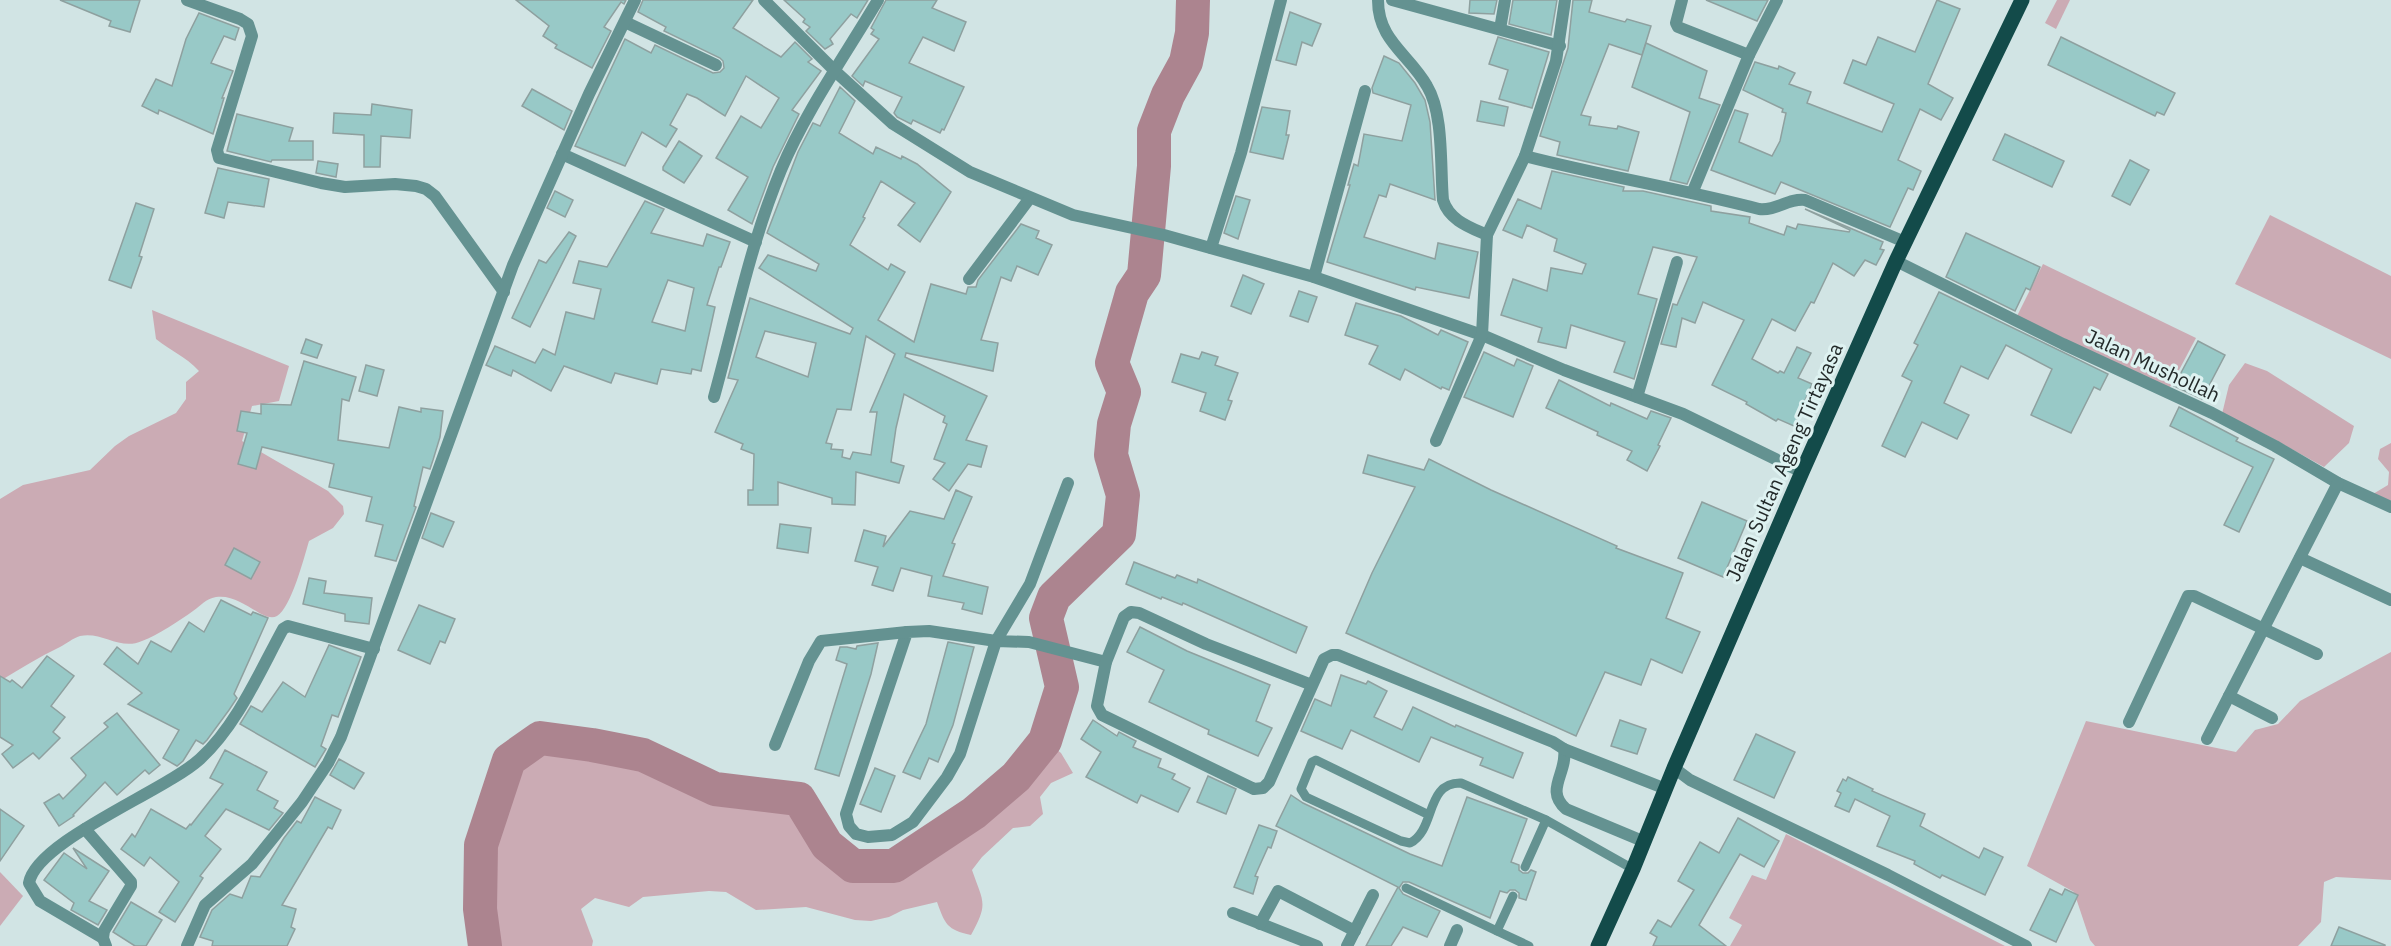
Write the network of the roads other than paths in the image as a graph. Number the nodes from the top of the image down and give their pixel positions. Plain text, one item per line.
1 (187, 0) edge
2 (636, 0) edge
3 (764, 0) edge
4 (879, 0) edge
5 (1281, 0) edge
6 (1378, 0) edge
7 (1392, 0) edge
8 (1505, 0) edge
9 (1565, 0) edge
10 (1682, 0) edge
11 (1777, 0) edge
12 (2022, 0) edge
13 (214, 5) edge
14 (625, 22) junction
15 (1500, 29) junction
16 (1560, 46) junction
17 (1749, 55) junction
18 (716, 65) dead end
19 (836, 72) junction
20 (1365, 91) dead end
21 (562, 154) junction
22 (1525, 156) junction
23 (1693, 191) junction
24 (1030, 198) junction
25 (1487, 235) junction
26 (756, 242) junction
27 (1905, 242) junction
28 (1211, 248) junction
29 (1896, 261) junction
30 (1677, 262) dead end
31 (1314, 277) junction
32 (969, 279) dead end
33 (504, 292) junction
34 (1482, 335) junction
35 (714, 397) dead end
36 (1637, 397) junction
37 (1436, 441) dead end
38 (1802, 472) junction
39 (1068, 483) dead end
40 (2338, 483) junction
41 (2391, 507) edge
42 (2300, 558) junction
43 (2391, 600) edge
44 (2264, 629) junction
45 (907, 632) junction
46 (996, 641) junction
47 (374, 649) junction
48 (2317, 654) dead end
49 (1106, 662) junction
50 (1312, 685) junction
51 (2229, 696) junction
52 (2272, 718) dead end
53 (2129, 722) dead end
54 (2207, 739) dead end
55 (775, 745) dead end
56 (1564, 749) junction
57 (1674, 768) junction
58 (1666, 789) junction
59 (1429, 815) junction
60 (1546, 820) junction
61 (85, 829) junction
62 (1645, 842) junction
63 (1525, 867) dead end
64 (1633, 869) junction
65 (1406, 888) dead end
66 (1373, 895) dead end
67 (1514, 896) dead end
68 (1233, 913) dead end
69 (1260, 924) junction
70 (1457, 930) dead end
71 (1355, 931) junction
72 (1497, 931) junction
73 (104, 942) edge
74 (187, 946) edge
75 (1317, 946) edge
76 (1347, 946) edge
77 (1450, 946) edge
78 (1529, 946) edge
79 (1598, 946) edge
80 (2026, 946) edge

1 - 13 street
2 - 14 street
3 - 19 street
4 - 19 street
5 - 28 street
6 - 25 street
7 - 15 street
8 - 15 street
9 - 16 street
10 - 17 street
11 - 17 street
12 - 27 main road, Jalan Sultan Ageng Tirtayasa
13 - 33 street
14 - 18 street
14 - 21 street
15 - 16 street
16 - 22 street
17 - 23 street
19 - 24 street
19 - 26 street
20 - 31 street
21 - 26 street
21 - 33 street
22 - 23 street
22 - 25 street
23 - 27 street
24 - 28 street
24 - 32 street
25 - 34 street
26 - 35 street
27 - 29 main road, Jalan Sultan Ageng Tirtayasa
28 - 31 street
29 - 38 main road, Jalan Sultan Ageng Tirtayasa
29 - 40 street, Jalan Mushollah
30 - 36 street
31 - 34 street
33 - 47 street
34 - 36 street
34 - 37 street
36 - 38 street
38 - 57 main road, Jalan Sultan Ageng Tirtayasa
39 - 46 street
40 - 41 street, Jalan Mushollah
40 - 42 street
42 - 43 street
42 - 44 street
44 - 48 street
44 - 51 street
44 - 53 street
45 - 46 street
45 - 46 street
45 - 55 street
46 - 49 street
47 - 61 street
47 - 74 street
49 - 50 street
49 - 50 street
50 - 56 street
51 - 52 street
51 - 54 street
56 - 58 street
56 - 62 street
57 - 58 main road, Jalan Sultan Ageng Tirtayasa
57 - 80 street
58 - 62 main road, Jalan Sultan Ageng Tirtayasa
59 - 59 lane
59 - 60 lane
60 - 63 lane
60 - 64 lane
61 - 73 street
61 - 73 street
62 - 64 main road, Jalan Sultan Ageng Tirtayasa
64 - 79 main road, Jalan Sultan Ageng Tirtayasa
65 - 72 lane
66 - 71 street
67 - 72 lane
68 - 69 street
69 - 71 street
69 - 75 street
70 - 77 street
71 - 76 street
72 - 78 lane

